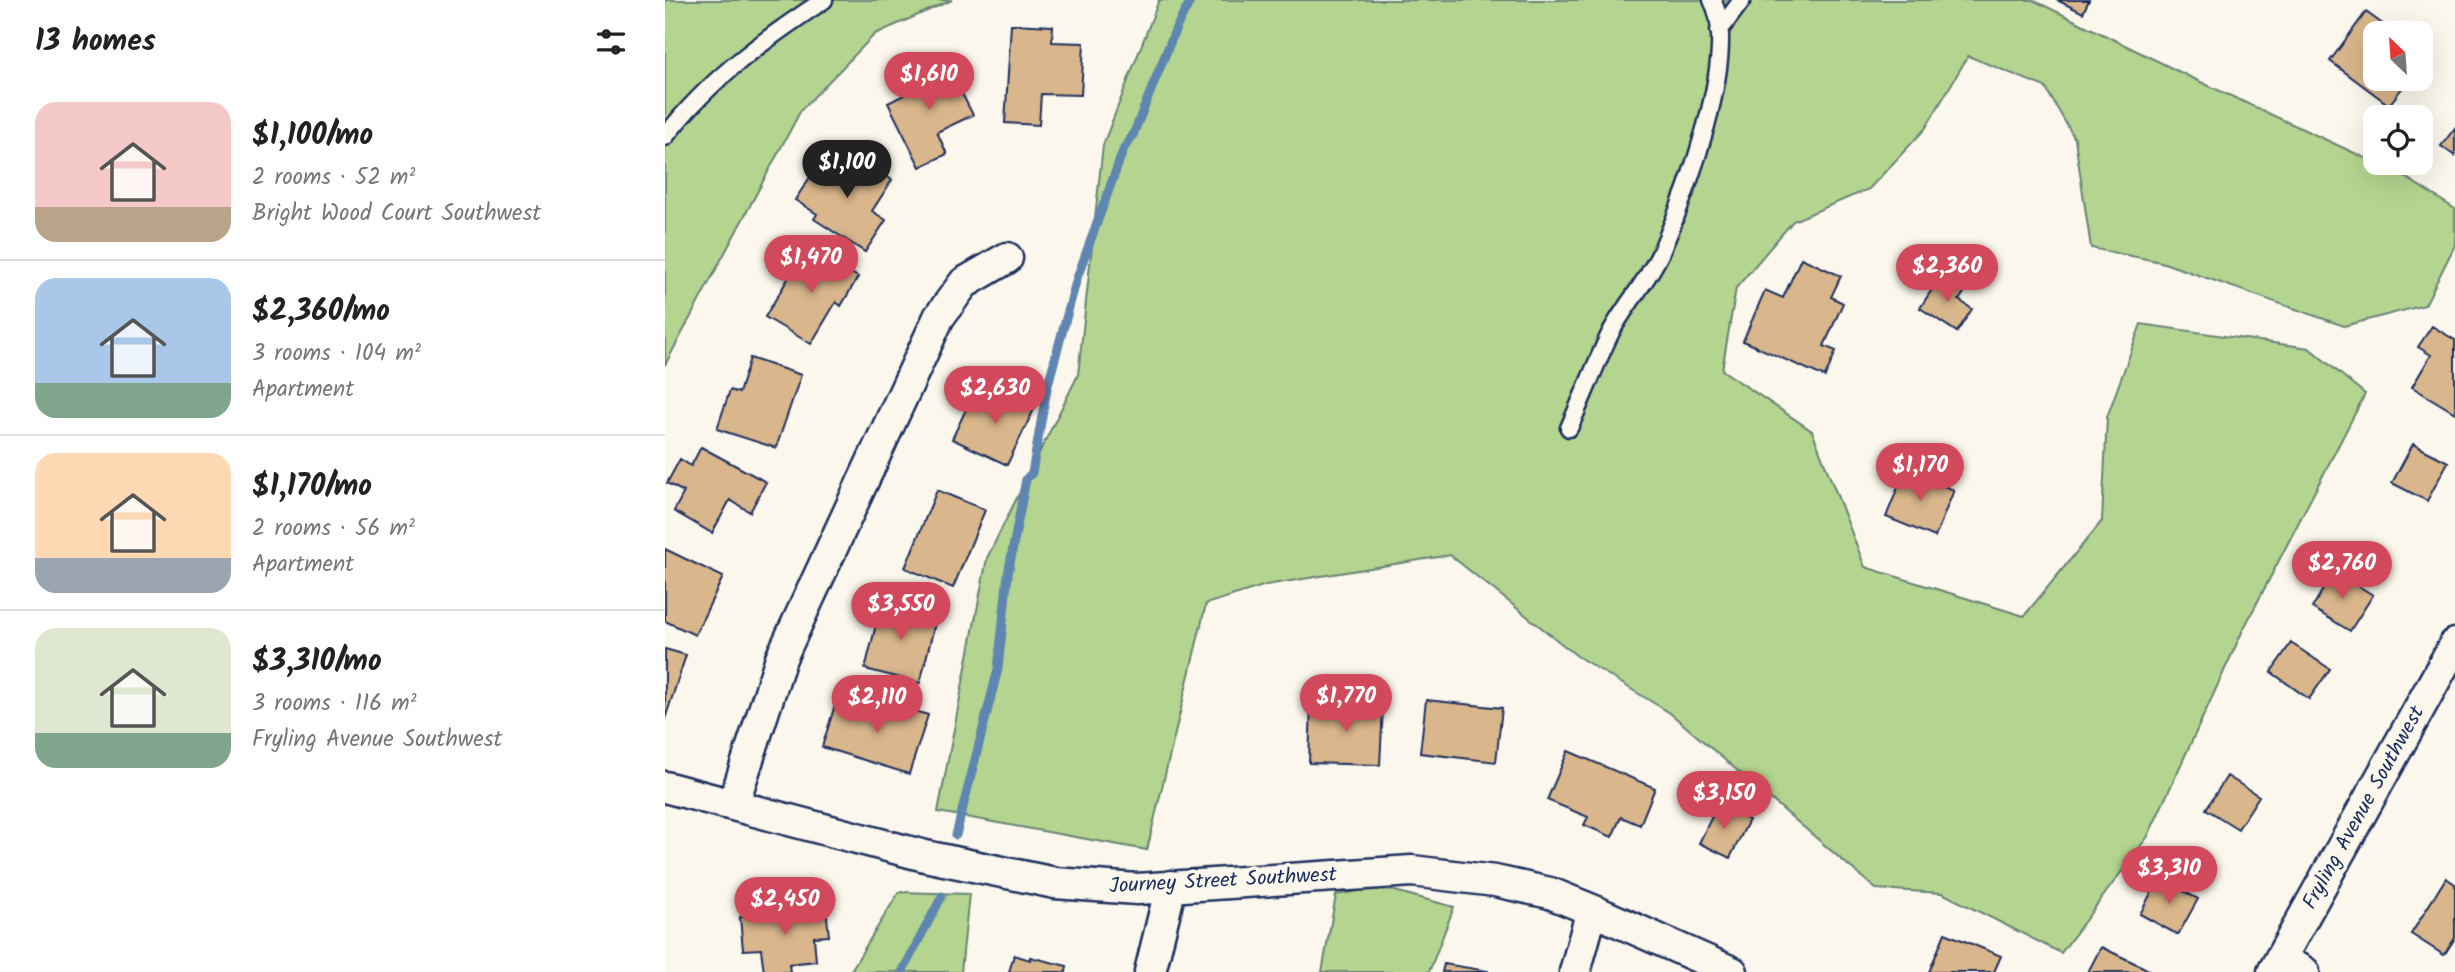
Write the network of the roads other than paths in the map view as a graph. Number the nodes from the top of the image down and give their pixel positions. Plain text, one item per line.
1 (824, 0) edge
2 (1712, 0) edge
3 (1742, 0) edge
4 (1719, 31) junction
5 (665, 137) edge
6 (1007, 258) dead end
7 (1570, 428) dead end
8 (2455, 644) edge
9 (665, 787) edge
10 (733, 805) junction
11 (1171, 886) junction
12 (1592, 910) junction
13 (2286, 968) edge
14 (1150, 972) edge
15 (1575, 972) edge
16 (1732, 972) edge

1 - 5 lane
2 - 4 lane
3 - 4 lane
4 - 7 lane
6 - 10 street
8 - 13 street, Fryling Avenue Southwest
9 - 10 street, Journey Street Southwest
10 - 11 street, Journey Street Southwest
11 - 12 street, Journey Street Southwest
11 - 14 street
12 - 15 street
12 - 16 street, Journey Street Southwest

